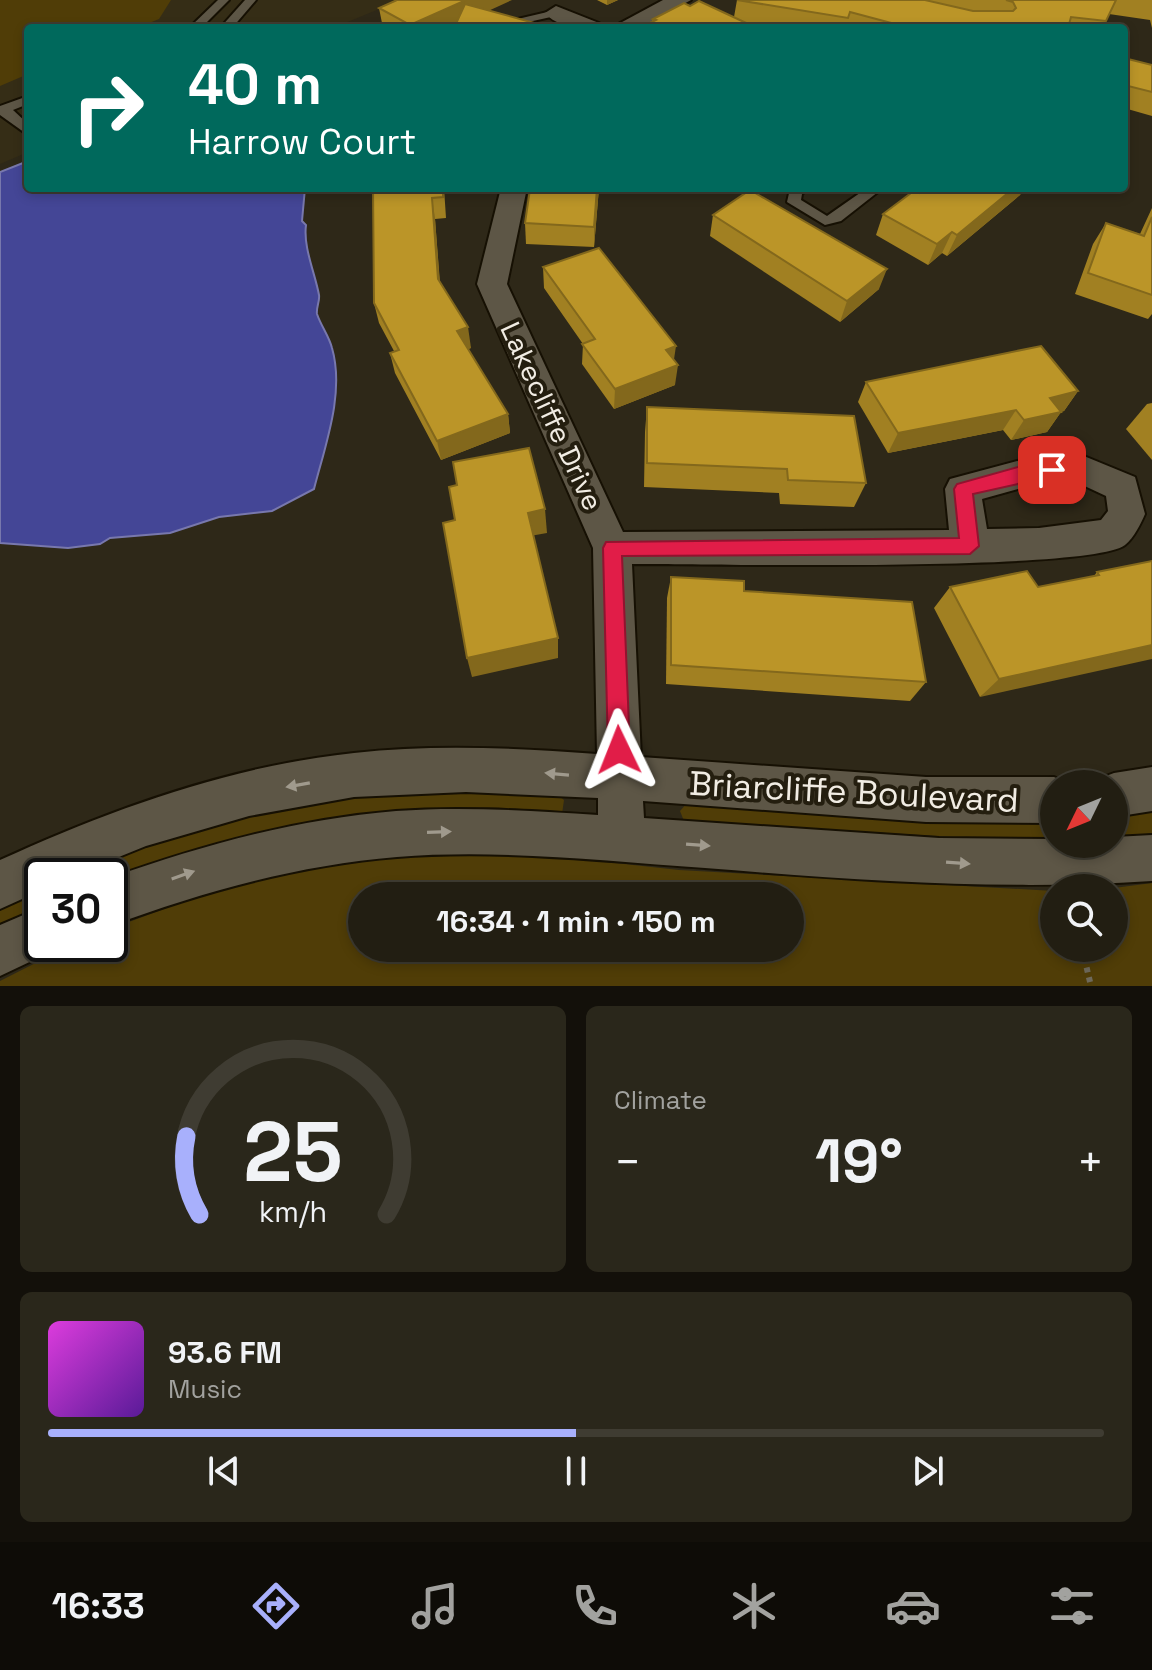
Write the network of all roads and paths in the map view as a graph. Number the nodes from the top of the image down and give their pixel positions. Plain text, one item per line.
1 (224, 0) edge
2 (251, 0) edge
3 (680, 0) edge
4 (556, 13) joint
5 (199, 24) edge
6 (230, 24) edge
7 (505, 24) edge
8 (582, 24) edge
9 (630, 24) edge
10 (24, 102) edge
11 (2, 110) edge
12 (22, 120) edge
13 (0, 129) edge
14 (513, 192) edge
15 (795, 192) edge
16 (871, 192) edge
17 (970, 546) dead end
18 (612, 548) junction
19 (620, 779) junction
20 (1152, 789) edge
21 (1128, 793) edge
22 (1040, 800) edge
23 (622, 839) junction
24 (1152, 858) edge
25 (0, 885) edge
26 (128, 895) edge
27 (24, 940) edge
28 (0, 951) edge
29 (1085, 962) edge
30 (1091, 986) edge

1 - 5 lane
2 - 6 lane
3 - 9 street
4 - 7 lane
4 - 8 street
10 - 11 lane
11 - 12 lane
12 - 13 lane
14 - 18 street, Lakecliffe Drive
15 - 16 lane
17 - 18 street
18 - 19 street, Lakecliffe Drive
19 - 22 street, Briarcliffe Boulevard
19 - 23 street, Lakecliffe Drive
19 -> 25 street, Briarcliffe Boulevard
20 - 21 street
23 -> 24 street, Briarcliffe Boulevard
26 -> 23 street, Briarcliffe Boulevard
27 - 28 street
29 - 30 path

